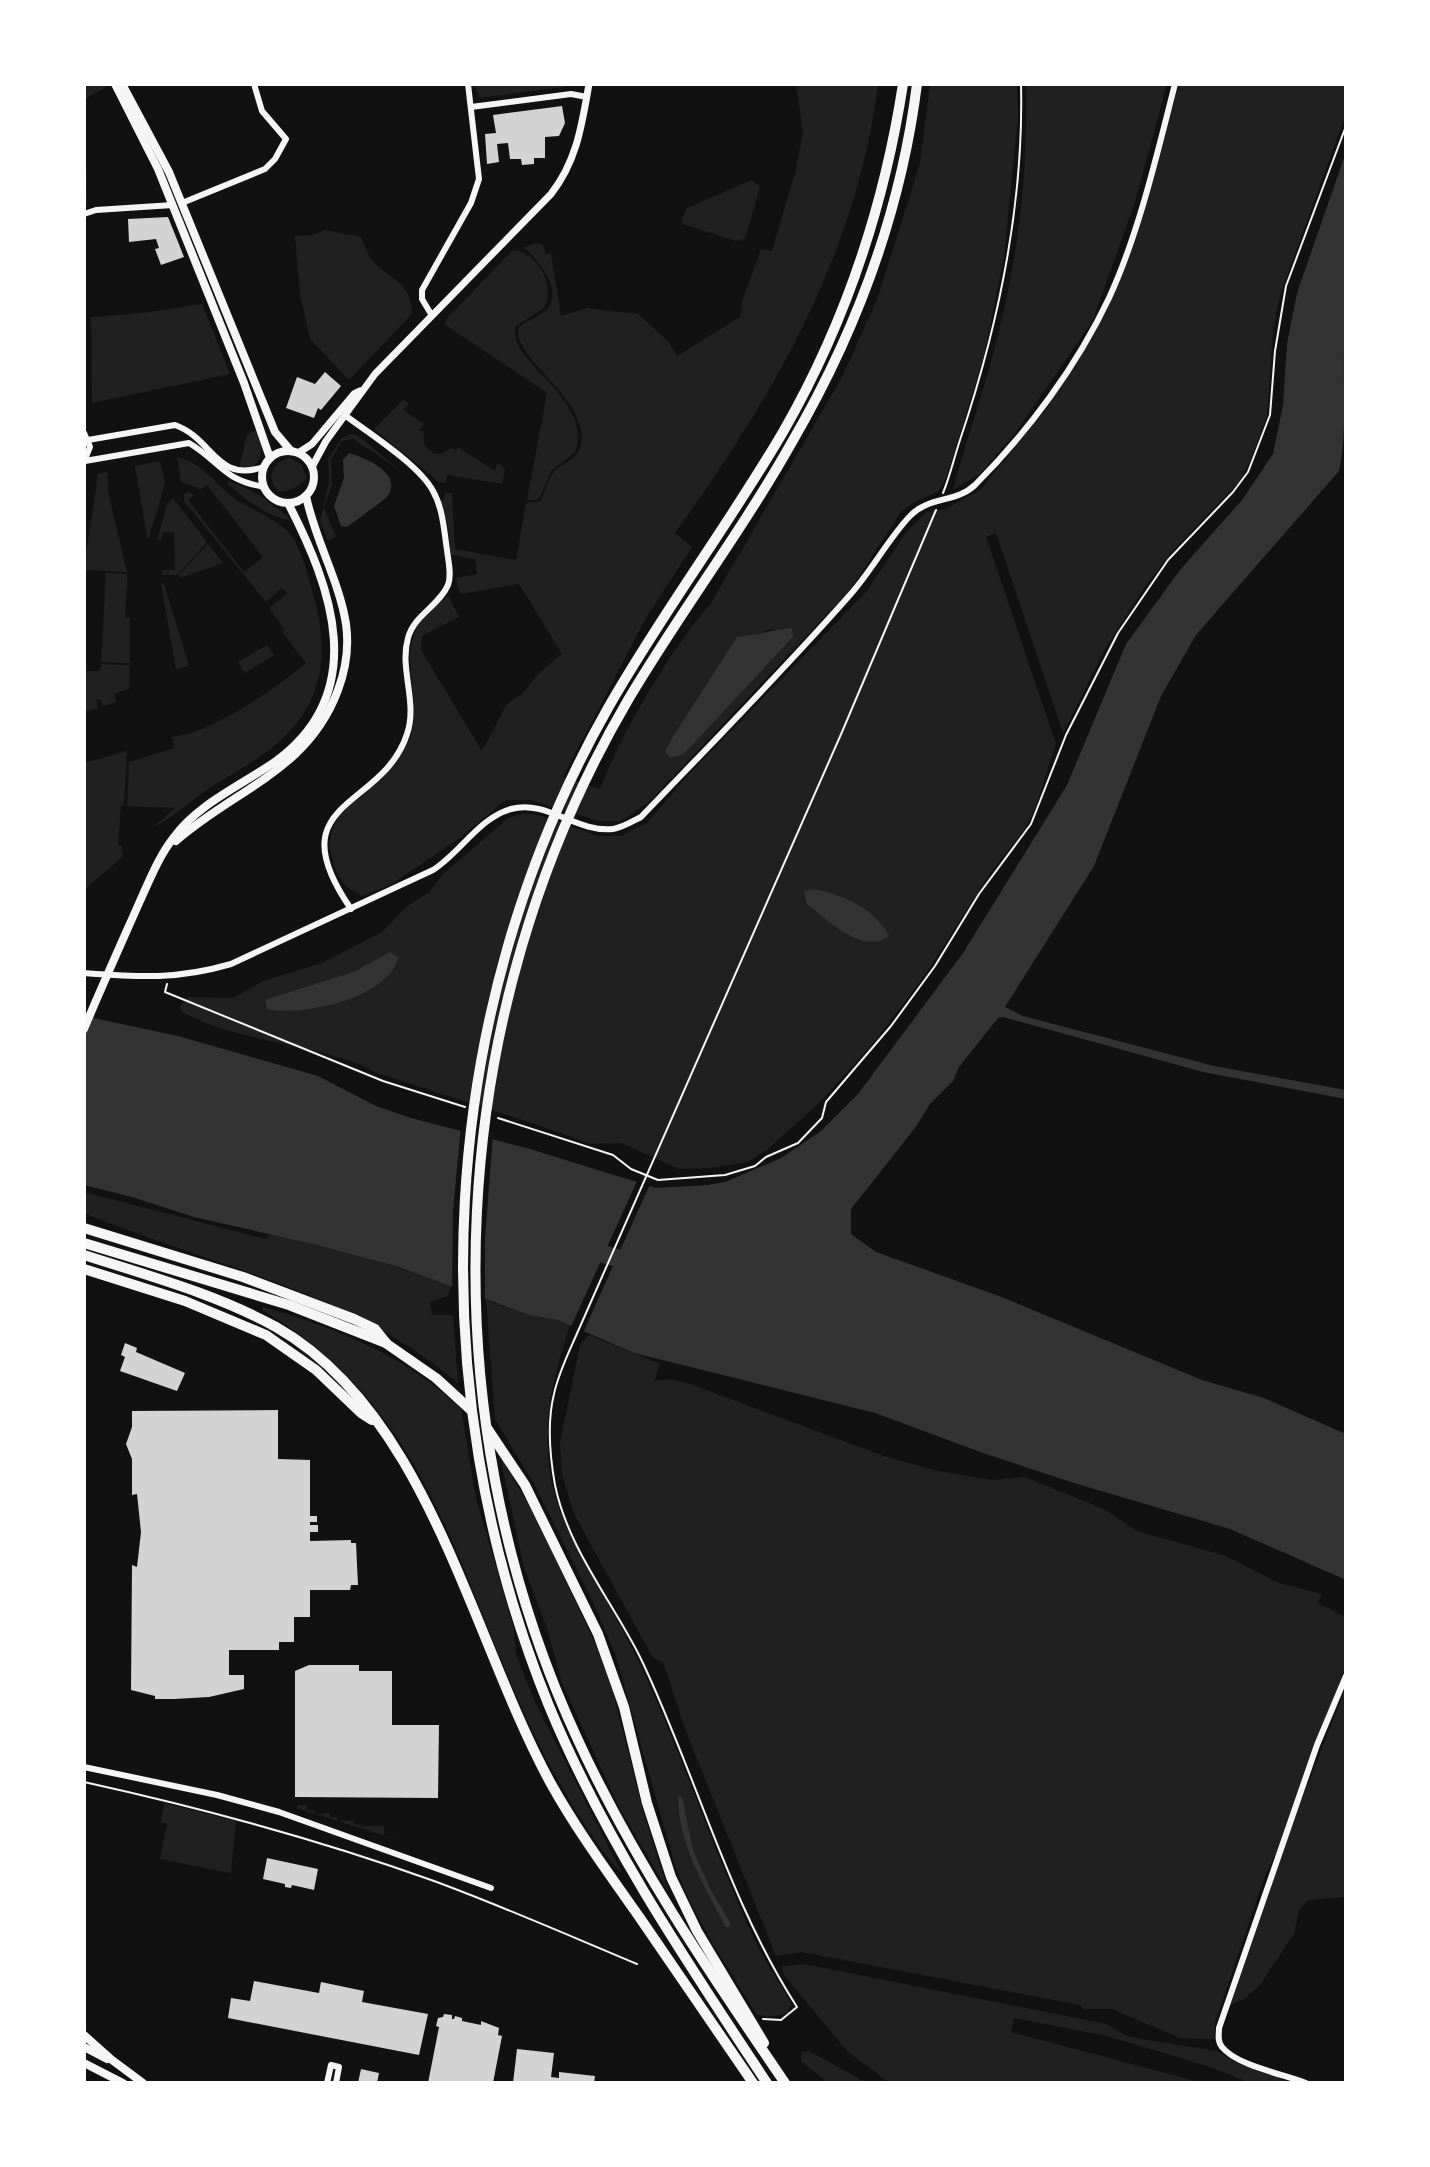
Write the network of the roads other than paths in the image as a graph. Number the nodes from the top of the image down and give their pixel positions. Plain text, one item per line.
1 (115, 84) edge
2 (122, 84) edge
3 (254, 84) edge
4 (468, 84) edge
5 (589, 84) edge
6 (903, 84) edge
7 (917, 84) edge
8 (1175, 84) edge
9 (587, 97) junction
10 (471, 107) junction
11 (177, 204) junction
12 (84, 214) edge
13 (431, 314) junction
14 (362, 390) junction
15 (346, 416) junction
16 (84, 427) edge
17 (86, 435) edge
18 (294, 452) junction
19 (270, 458) junction
20 (84, 461) edge
21 (264, 467) junction
22 (312, 467) junction
23 (264, 487) junction
24 (306, 496) junction
25 (288, 503) junction
26 (164, 852) junction
27 (351, 909) junction
28 (84, 973) edge
29 (84, 1029) edge
30 (84, 1228) edge
31 (84, 1243) edge
32 (84, 1255) edge
33 (85, 1269) edge
34 (387, 1344) junction
35 (377, 1423) junction
36 (1346, 1676) edge
37 (84, 1767) edge
38 (491, 1888) dead end
39 (84, 2035) edge
40 (84, 2047) edge
41 (112, 2060) junction
42 (84, 2063) edge
43 (783, 2080) edge
44 (123, 2083) edge
45 (143, 2083) edge
46 (327, 2083) edge
47 (336, 2083) edge
48 (753, 2083) edge
49 (767, 2083) edge
50 (1306, 2083) edge

1 - 11 main road
2 - 11 main road
3 - 11 street
4 - 10 street
5 - 9 street
6 - 49 highway
7 - 43 highway
8 - 27 street
9 - 10 street
9 - 13 street
10 - 13 street
11 - 12 street
11 - 18 main road
11 - 19 main road
13 - 14 street
14 - 15 street
14 - 18 street
15 - 22 street
15 - 27 street
16 - 17 street
17 - 20 street
17 - 21 street
18 - 19 main road
18 - 22 main road
19 - 21 main road
20 - 23 street
21 - 23 main road
22 - 24 main road
23 - 25 main road
24 - 25 main road
24 - 26 main road
25 - 26 main road
26 - 29 main road
27 - 28 street
30 - 34 highway
31 - 34 highway
32 - 35 highway
33 - 35 highway
34 - 43 highway
35 - 48 highway
36 - 50 street
37 - 38 street
39 - 41 main road
40 - 41 main road
41 - 45 main road
42 - 44 main road
46 - 47 street

